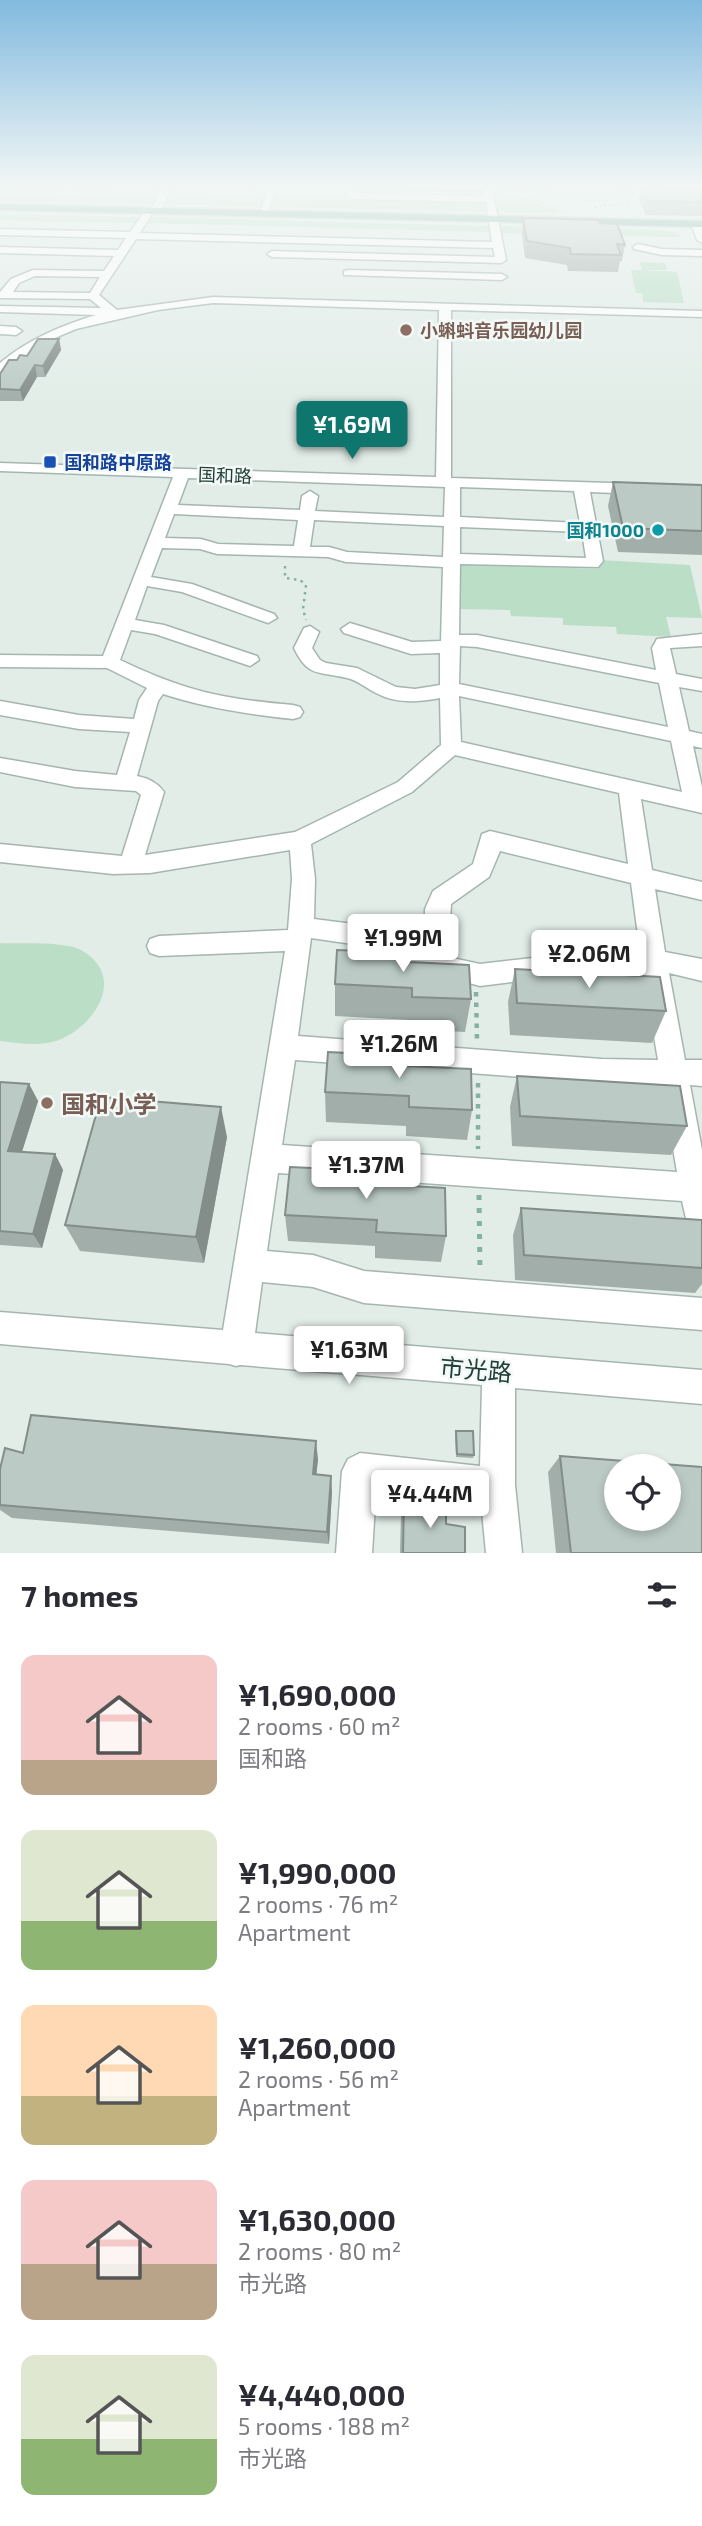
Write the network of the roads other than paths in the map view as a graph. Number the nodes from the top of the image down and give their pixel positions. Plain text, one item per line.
1 (115, 260) edge
2 (501, 260) edge
3 (348, 273) dead end
4 (107, 274) junction
5 (0, 277) edge
6 (19, 278) junction
7 (503, 293) junction
8 (93, 296) junction
9 (3, 300) edge
10 (445, 307) junction
11 (113, 313) junction
12 (702, 314) edge
13 (0, 330) edge
14 (16, 331) dead end
15 (0, 369) edge
16 (0, 467) edge
17 (182, 473) junction
18 (448, 482) junction
19 (581, 486) junction
20 (661, 489) edge
21 (310, 496) dead end
22 (168, 509) junction
23 (307, 516) junction
24 (452, 523) junction
25 (588, 528) junction
26 (156, 543) junction
27 (300, 551) junction
28 (452, 560) junction
29 (141, 580) junction
30 (268, 618) dead end
31 (125, 624) junction
32 (350, 629) dead end
33 (310, 632) road end
34 (702, 640) edge
35 (451, 644) junction
36 (250, 660) dead end
37 (0, 661) edge
38 (110, 662) junction
39 (668, 679) junction
40 (702, 685) edge
41 (159, 686) junction
42 (449, 689) junction
43 (0, 708) edge
44 (293, 712) dead end
45 (141, 726) junction
46 (681, 737) junction
47 (702, 741) edge
48 (451, 747) junction
49 (0, 765) edge
50 (125, 783) junction
51 (629, 790) junction
52 (699, 804) edge
53 (299, 840) junction
54 (0, 853) edge
55 (131, 864) junction
56 (642, 877) junction
57 (702, 891) edge
58 (298, 934) junction
59 (159, 946) dead end
60 (654, 962) junction
61 (436, 963) junction
62 (702, 970) edge
63 (283, 1047) junction
64 (689, 1073) edge
65 (266, 1158) junction
66 (698, 1188) edge
67 (702, 1229) edge
68 (249, 1265) junction
69 (702, 1314) edge
70 (0, 1328) edge
71 (236, 1350) junction
72 (499, 1371) junction
73 (702, 1387) edge
74 (497, 1485) junction
75 (354, 1553) edge
76 (504, 1553) edge

1 - 4 street
2 - 7 street
3 - 7 street
4 - 6 street
4 - 8 street
5 - 6 street
6 - 9 street
7 - 10 street
7 - 12 street
8 - 9 street
8 - 11 street
9 - 11 street
10 - 11 street
10 - 18 street
11 - 15 street
13 - 14 street
16 - 17 street, 国和路
17 - 18 street, 国和路
17 - 22 street
18 - 19 street, 国和路
18 - 24 street
19 - 20 street, 国和路
19 - 25 street
21 - 23 street
22 - 23 street
22 - 26 street
23 - 24 street
23 - 27 street
24 - 25 street
24 - 28 street
25 - 28 street
26 - 27 street
26 - 29 street
27 - 28 street
28 - 35 street
29 - 30 street
29 - 31 street
31 - 36 street
31 - 38 street
32 - 35 street
33 - 42 street
34 - 39 street
35 - 39 street
35 - 42 street
37 - 38 street
38 - 41 street
39 - 40 street
39 - 46 street
41 - 44 street
41 - 45 street
42 - 46 street
42 - 48 street
43 - 45 street
45 - 50 street
46 - 47 street
46 - 52 street
48 - 51 street
48 - 53 street
49 - 50 street
50 - 55 street
51 - 52 street
51 - 56 street
53 - 55 street
53 - 58 street
54 - 55 street
56 - 57 street
56 - 60 street
56 - 61 street
58 - 59 street
58 - 61 street
58 - 63 street
60 - 61 street
60 - 62 street
60 - 64 street
63 - 64 street
63 - 65 street
64 - 66 street
65 - 66 street
65 - 68 street
66 - 67 street
68 - 69 street
68 - 71 street
70 - 71 street, 市光路
71 - 72 street, 市光路
72 - 73 street, 市光路
72 - 74 street
74 - 75 street
74 - 76 street

